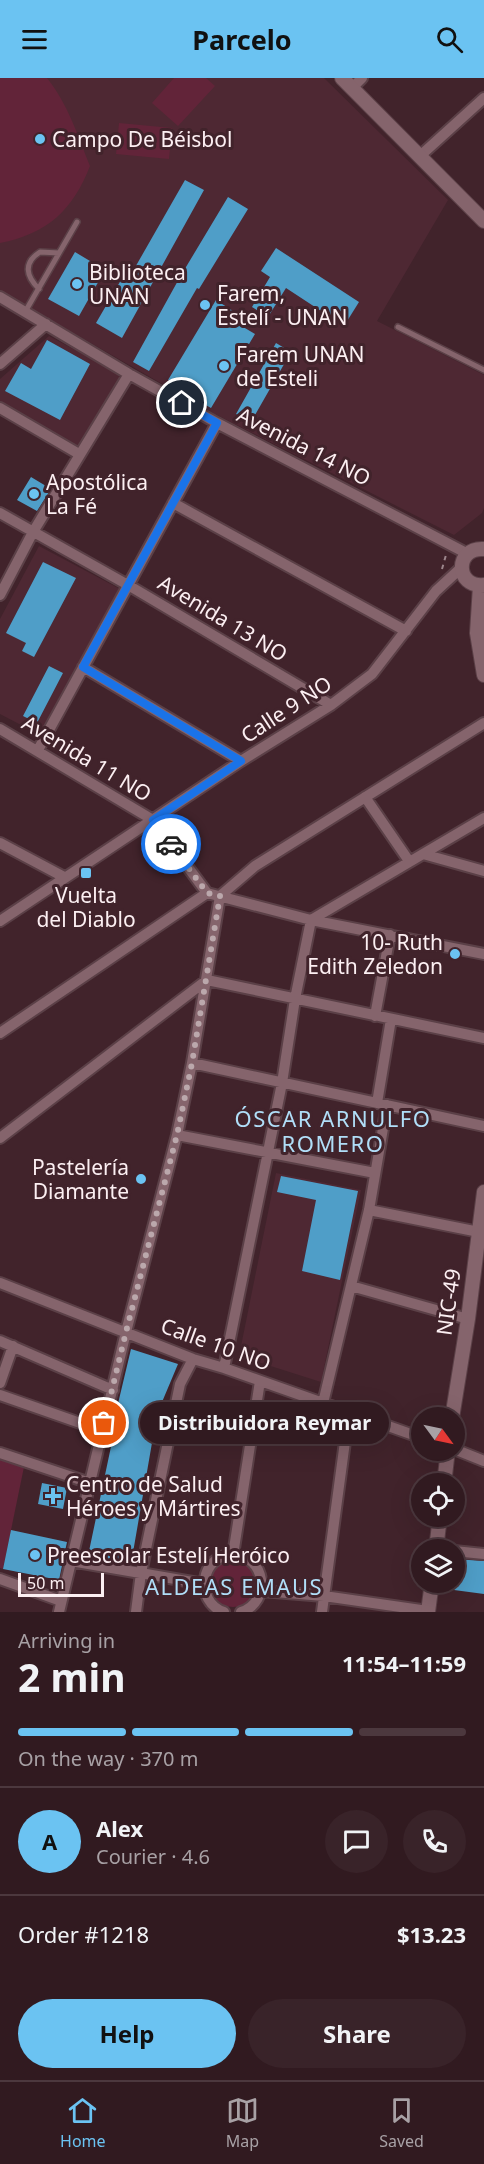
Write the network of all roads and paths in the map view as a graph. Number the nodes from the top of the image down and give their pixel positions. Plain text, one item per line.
1 (352, 81) edge
2 (484, 98) edge
3 (420, 156) junction
4 (484, 221) edge
5 (77, 222) dead end
6 (59, 253) junction
7 (39, 289) junction
8 (0, 297) edge
9 (25, 312) junction
10 (46, 324) junction
11 (398, 327) dead end
12 (0, 364) edge
13 (484, 370) edge
14 (129, 374) junction
15 (0, 408) edge
16 (217, 423) junction
17 (79, 454) junction
18 (173, 503) junction
19 (0, 513) edge
20 (33, 532) junction
21 (450, 543) junction
22 (484, 549) edge
23 (468, 554) junction
24 (462, 567) junction
25 (128, 585) junction
26 (482, 586) edge
27 (436, 591) junction
28 (0, 594) edge
29 (406, 631) junction
30 (482, 652) edge
31 (83, 667) junction
32 (484, 675) edge
33 (331, 705) junction
34 (484, 723) edge
35 (0, 729) edge
36 (38, 750) junction
37 (241, 761) junction
38 (365, 797) junction
39 (484, 818) edge
40 (153, 820) junction
41 (0, 843) edge
42 (423, 854) junction
43 (409, 861) junction
44 (484, 871) edge
45 (64, 877) junction
46 (207, 893) junction
47 (220, 896) junction
48 (311, 920) junction
49 (0, 921) edge
50 (390, 935) junction
51 (484, 954) edge
52 (207, 980) junction
53 (295, 999) junction
54 (375, 1016) junction
55 (392, 1019) junction
56 (0, 1033) edge
57 (484, 1038) edge
58 (192, 1063) junction
59 (282, 1083) junction
60 (382, 1104) junction
61 (484, 1126) edge
62 (177, 1135) junction
63 (0, 1138) edge
64 (267, 1153) junction
65 (375, 1173) junction
66 (484, 1192) edge
67 (369, 1210) junction
68 (479, 1232) junction
69 (479, 1277) edge
70 (0, 1282) edge
71 (351, 1286) junction
72 (468, 1319) junction
73 (126, 1332) junction
74 (0, 1341) edge
75 (13, 1346) junction
76 (193, 1359) junction
77 (224, 1368) junction
78 (261, 1381) junction
79 (0, 1383) edge
80 (113, 1390) junction
81 (0, 1395) edge
82 (323, 1403) junction
83 (454, 1407) edge
84 (349, 1412) junction
85 (102, 1431) junction
86 (411, 1434) edge
87 (0, 1453) edge
88 (465, 1453) edge
89 (484, 1461) edge
90 (90, 1483) junction
91 (465, 1552) edge
92 (484, 1554) edge
93 (233, 1555) junction
94 (71, 1561) junction
95 (141, 1573) junction
96 (0, 1579) edge
97 (204, 1584) junction
98 (262, 1591) junction
99 (431, 1593) edge
100 (324, 1596) junction
101 (60, 1606) edge
102 (136, 1612) edge
103 (224, 1612) edge
104 (241, 1612) edge
105 (322, 1612) edge
106 (428, 1612) edge

1 - 3 street
2 - 3 street
3 - 4 street
5 - 6 lane
6 - 7 lane
6 - 7 lane
7 - 9 lane
8 - 9 street, Avenida 14 NO
9 - 10 street, Avenida 14 NO
10 - 12 street
10 - 14 street, Avenida 14 NO
11 - 13 lane
14 - 16 street, Avenida 14 NO
14 - 17 street
15 - 17 street
16 - 18 street
16 - 21 street, Avenida 14 NO
17 - 20 street
18 - 25 street
18 - 29 street
19 - 20 street, Avenida 13 NO
20 - 25 street, Avenida 13 NO
20 - 28 street
21 - 23 street, Avenida 14 NO
21 - 27 path
22 - 23 street
23 - 24 street
24 - 26 street
24 - 27 street, Calle 9 NO
25 - 31 street
25 - 33 street, Avenida 13 NO
26 - 30 street
27 - 29 street, Calle 9 NO
29 - 33 street, Calle 9 NO
30 - 32 street
31 - 36 street
31 - 37 street
33 - 37 street, Calle 9 NO
34 - 38 street
35 - 36 street, Avenida 11 NO
36 - 40 street, Avenida 11 NO
37 - 40 street, Calle 9 NO
38 - 43 street
38 - 47 street
39 - 42 street
40 - 45 street, Calle 9 NO
40 - 46 street
41 - 45 street
42 - 43 street
42 - 44 street
43 - 48 street
45 - 49 street, Calle 9 NO
46 - 47 street
46 - 56 street
47 - 48 street
47 - 52 street
48 - 50 street
48 - 53 street
50 - 51 street
50 - 54 street
52 - 53 street
52 - 58 street
52 - 63 street
53 - 54 street
53 - 59 street
54 - 55 street
55 - 57 street
55 - 60 street
58 - 59 street
58 - 62 street
59 - 60 street
59 - 64 street
60 - 61 street
60 - 65 street
62 - 64 street
62 - 73 street
64 - 65 street
64 - 77 street
65 - 67 street
66 - 68 street, NIC-49 / NIC-49
67 - 68 street
67 - 71 street
68 - 69 street, NIC-49 / NIC-49
69 - 72 street, NIC-49 / NIC-49
70 - 73 street, Calle 10 NO
71 - 72 street
71 - 82 street
72 - 83 street, NIC-49 / NIC-49
73 - 76 street, Calle 10 NO
73 - 80 street
74 - 75 street
75 - 79 street
75 - 80 street
76 - 77 street, Calle 10 NO
76 - 95 street
77 - 78 street, Calle 10 NO
78 - 82 street, Calle 10 NO
78 - 93 street
80 - 85 street
81 - 85 street
82 - 84 street, Calle 10 NO
84 - 86 street, Calle 10 NO
84 - 100 street
85 - 90 street
87 - 90 street
88 - 89 street
90 - 94 street
91 - 92 street
93 - 97 street
93 - 98 street
94 - 95 street
94 - 101 street
95 - 97 street
95 - 102 street
96 - 101 street
97 - 103 street
98 - 100 street
98 - 104 street
99 - 106 street
100 - 105 street
100 - 106 street

